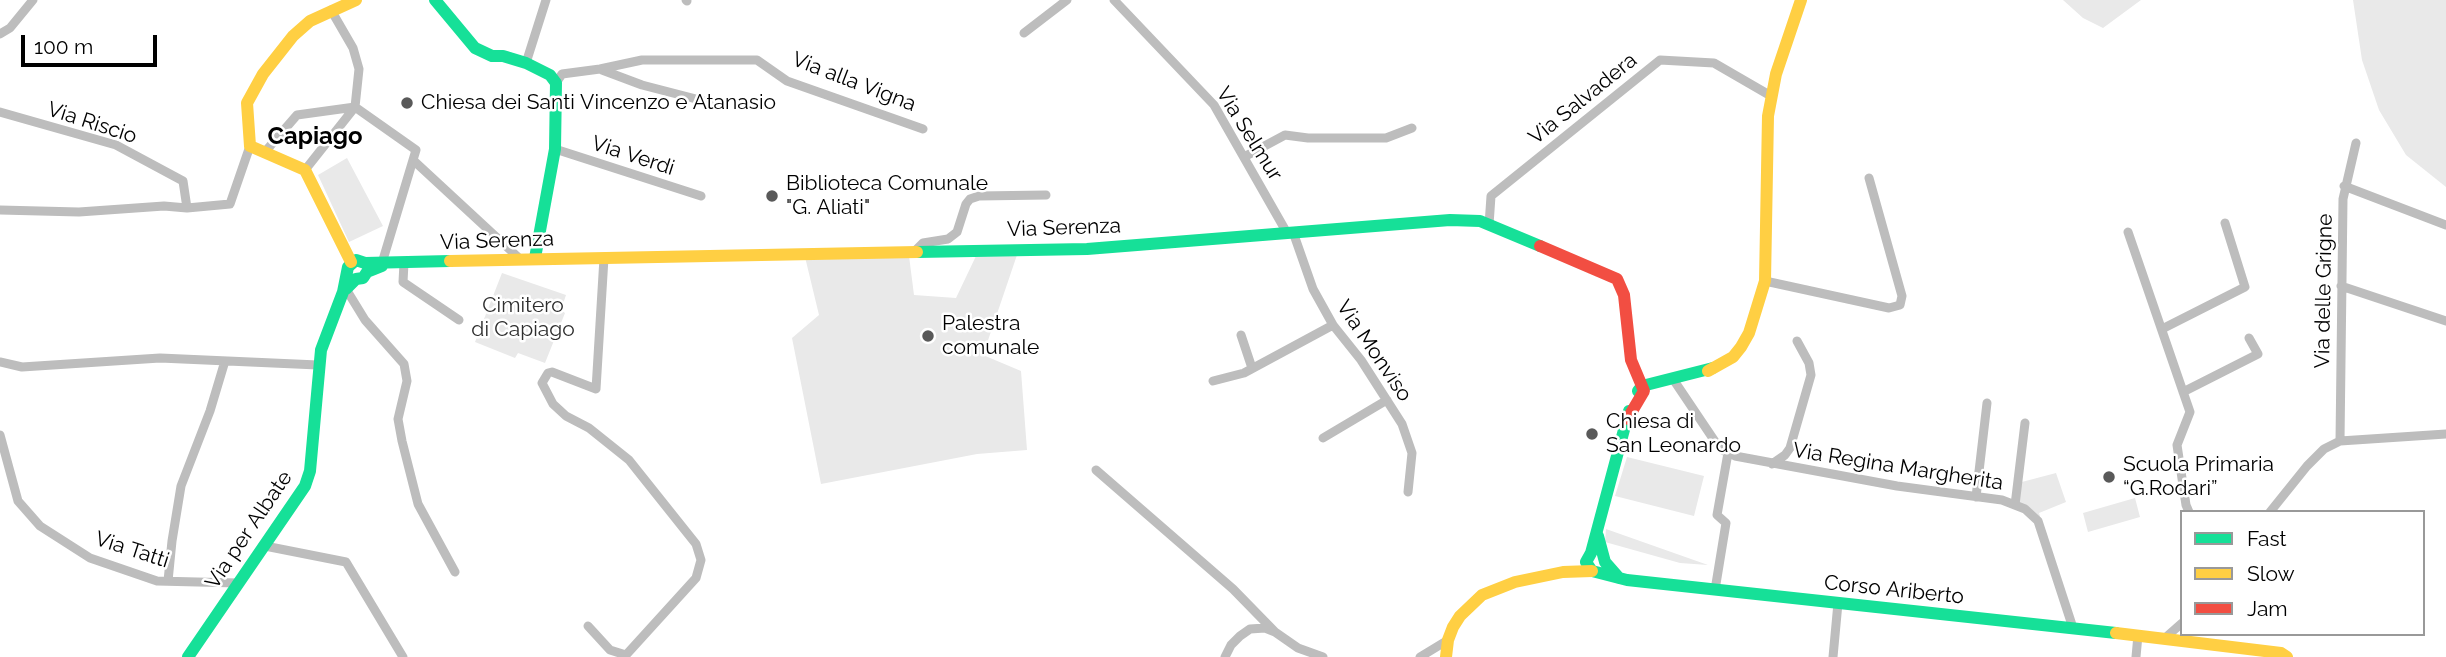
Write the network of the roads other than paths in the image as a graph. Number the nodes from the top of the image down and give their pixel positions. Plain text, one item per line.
1 (33, 0) edge
2 (354, 0) edge
3 (435, 0) edge
4 (546, 0) edge
5 (1067, 0) edge
6 (1114, 0) edge
7 (1801, 0) edge
8 (331, 10) junction
9 (1024, 33) dead end
10 (0, 34) edge
11 (526, 63) junction
12 (600, 69) junction
13 (556, 83) junction
14 (1771, 96) junction
15 (723, 106) dead end
16 (355, 107) junction
17 (0, 112) edge
18 (1412, 128) dead end
19 (923, 129) dead end
20 (2356, 143) dead end
21 (250, 146) junction
22 (555, 149) junction
23 (264, 153) junction
24 (414, 155) junction
25 (1244, 156) junction
26 (304, 170) junction
27 (1870, 178) dead end
28 (2344, 186) junction
29 (1046, 195) dead end
30 (701, 196) dead end
31 (187, 208) junction
32 (0, 210) edge
33 (2225, 223) dead end
34 (1489, 225) junction
35 (2446, 225) edge
36 (2128, 232) dead end
37 (1290, 233) junction
38 (914, 252) junction
39 (535, 258) junction
40 (604, 258) junction
41 (520, 259) junction
42 (385, 263) junction
43 (404, 263) junction
44 (357, 270) junction
45 (1765, 281) junction
46 (2341, 286) junction
47 (344, 290) junction
48 (459, 320) dead end
49 (2446, 321) edge
50 (1334, 325) junction
51 (2162, 329) junction
52 (1241, 335) dead end
53 (2249, 338) dead end
54 (1797, 341) dead end
55 (225, 361) junction
56 (0, 362) edge
57 (318, 365) junction
58 (1252, 368) junction
59 (1213, 381) dead end
60 (1674, 381) junction
61 (1642, 386) junction
62 (2183, 392) junction
63 (1387, 400) junction
64 (1987, 403) dead end
65 (1630, 420) junction
66 (2025, 423) dead end
67 (1623, 434) junction
68 (2446, 434) edge
69 (0, 435) edge
70 (1323, 438) dead end
71 (2340, 441) junction
72 (1728, 453) junction
73 (1772, 464) junction
74 (1096, 470) dead end
75 (1408, 492) dead end
76 (1976, 498) junction
77 (2015, 505) junction
78 (2188, 510) edge
79 (2272, 510) edge
80 (265, 546) junction
81 (1596, 562) junction
82 (455, 572) dead end
83 (168, 581) junction
84 (238, 583) junction
85 (1715, 590) junction
86 (1838, 603) junction
87 (2180, 625) edge
88 (588, 626) dead end
89 (2073, 628) junction
90 (1275, 632) junction
91 (2138, 635) junction
92 (2165, 638) junction
93 (1448, 640) junction
94 (2238, 652) edge
95 (1834, 656) edge
96 (188, 657) edge
97 (403, 657) edge
98 (1225, 657) edge
99 (1323, 657) edge
100 (1420, 657) edge
101 (1446, 657) edge
102 (2136, 657) edge
103 (2287, 657) edge

1 - 10 street
2 - 8 street
3 - 11 street
4 - 11 street
5 - 9 street
6 - 25 street, Via Selmur
7 - 14 street
8 - 16 street
8 - 21 street
11 - 13 street
12 - 13 street, Via alla Vigna
12 - 15 street
12 - 19 street, Via alla Vigna
13 - 22 street
14 - 34 street, Via Salvadera
14 - 45 street
16 - 23 street
16 - 24 street
16 - 26 street
17 - 31 street, Via Riscio
18 - 25 street
20 - 28 street, Via delle Grigne
21 - 23 street
21 - 31 street
22 - 30 street, Via Verdi
22 - 39 street
23 - 26 street
24 - 41 street
24 - 42 street
25 - 37 street, Via Selmur
26 - 44 street
27 - 45 street
28 - 35 street
28 - 46 street, Via delle Grigne
29 - 38 street
31 - 32 street
33 - 51 street
34 - 37 street, Via Serenza
34 - 61 street, Via Serenza
36 - 51 street
37 - 38 street, Via Serenza
37 - 50 street, Via Monviso
38 - 40 street, Via Serenza
39 - 40 street, Via Serenza
39 - 41 street, Via Serenza
40 - 88 street
41 - 43 street, Via Serenza
42 - 43 street, Via Serenza
42 - 44 street, Via Serenza
43 - 48 street
44 - 47 street, Via per Albate
45 - 60 street
46 - 49 street
46 - 71 street, Via delle Grigne
47 - 57 street, Via per Albate
47 - 82 street
50 - 58 street
50 - 63 street, Via Monviso
51 - 62 street
52 - 58 street
53 - 62 street
54 - 73 street
55 - 56 street
55 - 57 street
55 - 83 street
57 - 80 street, Via per Albate
58 - 59 street
60 - 61 street
60 - 65 street
60 - 72 street
61 - 65 street
61 - 67 street
62 - 78 street
63 - 70 street
63 - 75 street, Via Monviso
64 - 76 street
65 - 67 street
66 - 77 street
67 - 81 street
68 - 71 street
69 - 83 street, Via Tatti
71 - 79 street
72 - 73 street, Via Regina Margherita
72 - 85 street
73 - 76 street, Via Regina Margherita
74 - 90 street
76 - 77 street, Via Regina Margherita
77 - 89 street, Via Regina Margherita
80 - 84 street, Via per Albate
80 - 97 street
81 - 85 street, Corso Ariberto
81 - 93 street
83 - 84 street, Via Tatti
84 - 96 street, Via per Albate
85 - 86 street, Corso Ariberto
86 - 89 street, Corso Ariberto
86 - 95 street
87 - 92 street
89 - 91 street, Corso Ariberto
90 - 98 street
90 - 99 street
91 - 92 street, Corso Ariberto
91 - 102 street
92 - 94 street, Corso Ariberto
93 - 100 street
93 - 101 street
94 - 103 street, Corso Ariberto

